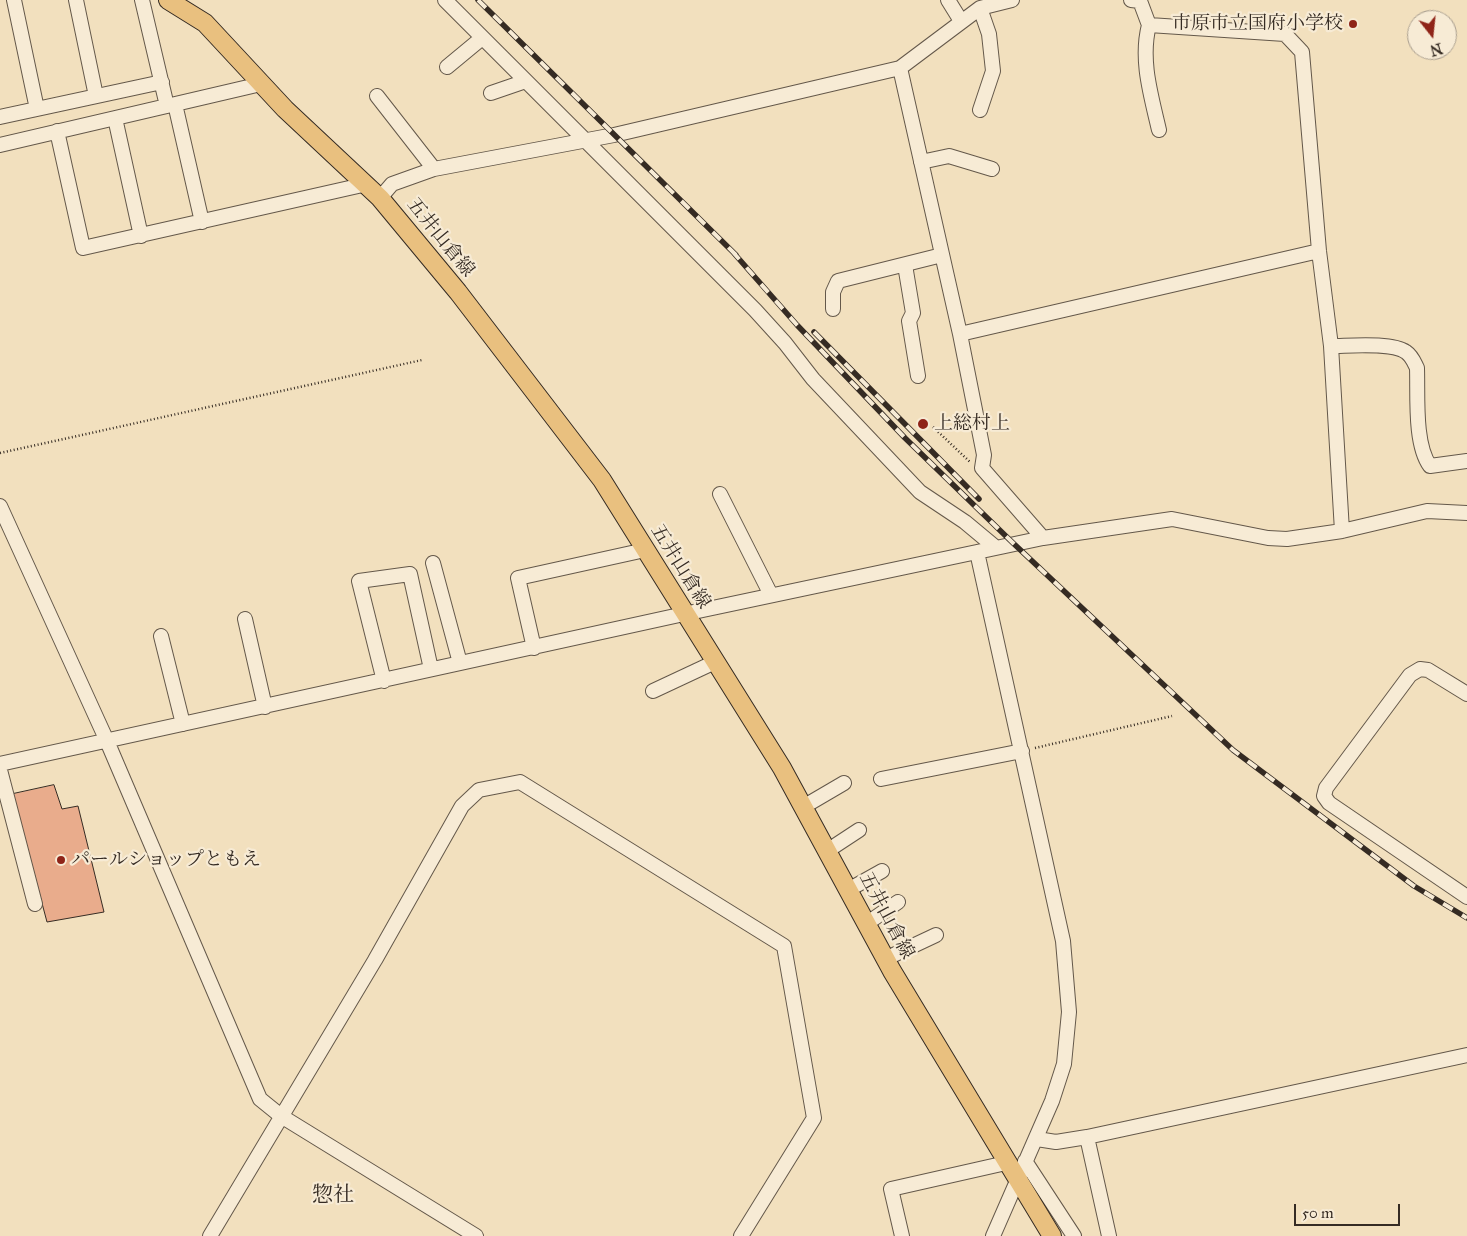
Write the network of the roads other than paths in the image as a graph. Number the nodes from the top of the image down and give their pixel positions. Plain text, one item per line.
1 (14, 0) edge
2 (76, 0) edge
3 (142, 0) edge
4 (168, 0) edge
5 (445, 0) edge
6 (948, 0) edge
7 (1012, 0) edge
8 (1131, 0) edge
9 (980, 8) junction
10 (961, 21) junction
11 (1149, 25) junction
12 (482, 38) junction
13 (447, 67) dead end
14 (900, 68) junction
15 (526, 81) junction
16 (162, 82) junction
17 (261, 84) junction
18 (491, 92) dead end
19 (96, 96) junction
20 (377, 96) dead end
21 (171, 105) junction
22 (37, 109) junction
23 (980, 110) dead end
24 (0, 116) edge
25 (115, 118) junction
26 (1158, 130) dead end
27 (57, 131) junction
28 (587, 141) junction
29 (0, 145) edge
30 (921, 162) junction
31 (992, 169) dead end
32 (434, 170) junction
33 (367, 184) junction
34 (380, 198) junction
35 (202, 222) junction
36 (142, 236) junction
37 (1319, 251) junction
38 (942, 255) junction
39 (905, 264) junction
40 (833, 309) dead end
41 (960, 334) junction
42 (1331, 346) junction
43 (918, 376) dead end
44 (1467, 461) edge
45 (720, 494) dead end
46 (0, 506) edge
47 (1467, 514) edge
48 (1342, 531) junction
49 (1043, 538) junction
50 (995, 547) junction
51 (645, 550) junction
52 (977, 552) junction
53 (433, 563) dead end
54 (771, 595) junction
55 (684, 614) junction
56 (245, 619) dead end
57 (162, 636) dead end
58 (534, 648) junction
59 (715, 662) junction
60 (460, 663) junction
61 (431, 669) junction
62 (384, 681) junction
63 (653, 691) dead end
64 (1467, 694) edge
65 (265, 707) junction
66 (183, 724) junction
67 (107, 741) junction
68 (1022, 752) junction
69 (0, 764) edge
70 (0, 770) edge
71 (881, 779) dead end
72 (844, 783) dead end
73 (803, 806) junction
74 (859, 830) dead end
75 (827, 851) junction
76 (882, 871) dead end
77 (848, 890) junction
78 (1467, 897) edge
79 (898, 902) dead end
80 (35, 904) dead end
81 (866, 924) junction
82 (936, 935) dead end
83 (885, 959) junction
84 (1467, 1055) edge
85 (281, 1116) junction
86 (1088, 1137) junction
87 (1037, 1139) junction
88 (1025, 1161) junction
89 (1006, 1163) junction
90 (1017, 1182) junction
91 (210, 1236) edge
92 (476, 1236) edge
93 (741, 1236) edge
94 (902, 1236) edge
95 (993, 1236) edge
96 (1052, 1236) edge
97 (1074, 1236) edge
98 (1109, 1236) edge

1 - 22 street
2 - 19 street
3 - 16 street
4 - 17 main road, 五井山倉線
5 - 12 street
6 - 10 street
7 - 9 street
8 - 11 street
9 - 10 street
9 - 23 street
10 - 14 street
11 - 26 street
11 - 37 street
12 - 13 street
12 - 15 street
14 - 28 street
14 - 30 street
15 - 18 street
15 - 28 street
16 - 19 street
16 - 21 street
17 - 21 street
17 - 33 main road, 五井山倉線
19 - 22 street
20 - 32 street
21 - 25 street
21 - 35 street
22 - 24 street
25 - 27 street
25 - 36 street
27 - 29 street
27 - 36 street
28 - 32 street
28 - 50 street
30 - 31 street
30 - 38 street
32 - 34 street
33 - 34 main road, 五井山倉線
33 - 35 street
34 - 51 main road, 五井山倉線
35 - 36 street
37 - 41 street
37 - 42 street
38 - 39 street
38 - 41 street
39 - 40 street
39 - 43 street
41 - 49 street
42 - 44 street
42 - 48 street
45 - 54 street
46 - 67 street
47 - 48 street
48 - 49 street
49 - 50 street
50 - 52 street
51 - 55 main road, 五井山倉線
51 - 58 street
52 - 54 street
52 - 68 street
53 - 60 street
54 - 55 street
55 - 58 street
55 - 59 main road, 五井山倉線
56 - 65 street
57 - 66 street
58 - 60 street
59 - 63 street
59 - 73 main road, 五井山倉線
60 - 61 street
61 - 62 street
61 - 62 street
62 - 65 street
64 - 78 street
65 - 66 street
66 - 67 street
67 - 69 street
67 - 85 street
68 - 71 street
68 - 87 street
70 - 80 street
72 - 73 street
73 - 75 main road, 五井山倉線
74 - 75 street
75 - 77 main road, 五井山倉線
76 - 77 street
77 - 81 main road, 五井山倉線
79 - 81 street
81 - 83 main road, 五井山倉線
82 - 83 street
83 - 89 main road, 五井山倉線
84 - 86 street
85 - 91 street
85 - 92 street
85 - 93 street
86 - 87 street
86 - 98 street
87 - 88 street
88 - 90 street
88 - 97 street
89 - 90 main road, 五井山倉線
89 - 94 street
90 - 95 street
90 - 96 main road, 五井山倉線

